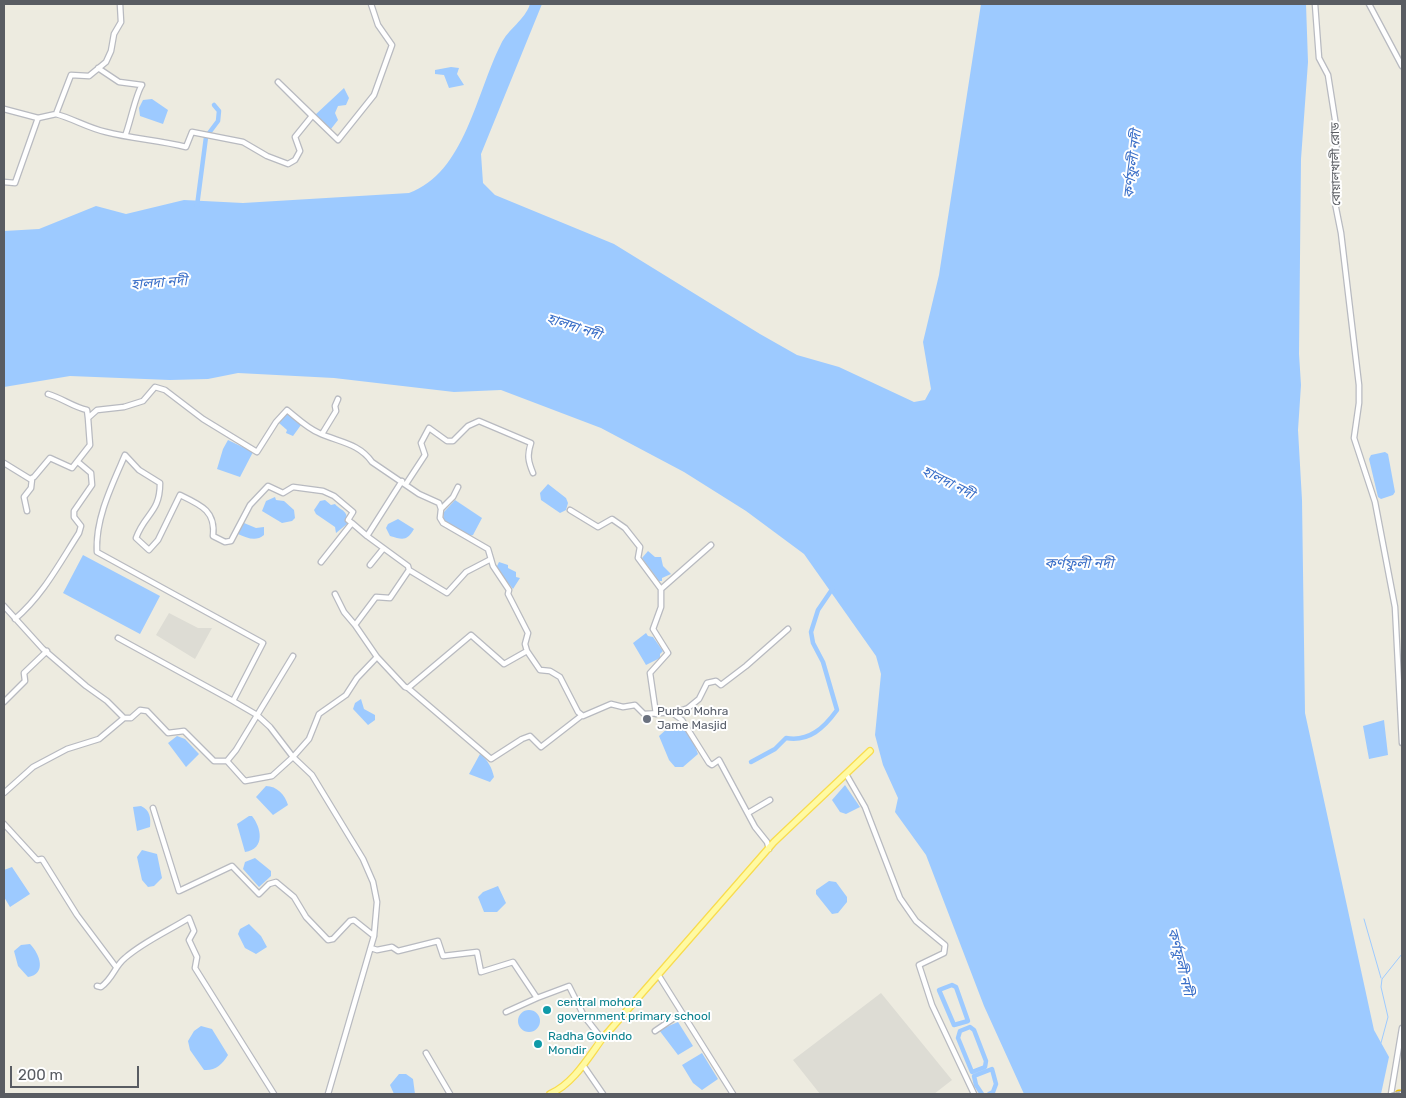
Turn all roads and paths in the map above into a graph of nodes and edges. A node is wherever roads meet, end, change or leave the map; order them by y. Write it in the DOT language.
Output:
graph roads {
  1 [pos="120,4"];
  2 [pos="371,4"];
  3 [pos="1314,4"];
  4 [pos="1369,4"];
  5 [pos="1402,66"];
  6 [pos="98,68"];
  7 [pos="4,109"];
  8 [pos="56,114"];
  9 [pos="312,116"];
  10 [pos="38,118"];
  11 [pos="125,136"];
  12 [pos="4,182"];
  13 [pos="48,394"];
  14 [pos="338,400"];
  15 [pos="88,418"];
  16 [pos="322,434"];
  17 [pos="78,462"];
  18 [pos="4,463"];
  19 [pos="533,473"];
  20 [pos="32,479"];
  21 [pos="404,483"];
  22 [pos="458,487"];
  23 [pos="441,509"];
  24 [pos="570,510"];
  25 [pos="27,511"];
  26 [pos="352,524"];
  27 [pos="367,536"];
  28 [pos="711,545"];
  29 [pos="383,549"];
  30 [pos="491,558"];
  31 [pos="322,562"];
  32 [pos="370,564"];
  33 [pos="409,570"];
  34 [pos="661,588"];
  35 [pos="335,594"];
  36 [pos="4,606"];
  37 [pos="15,619"];
  38 [pos="354,625"];
  39 [pos="788,629"];
  40 [pos="118,638"];
  41 [pos="47,651"];
  42 [pos="527,651"];
  43 [pos="293,656"];
  44 [pos="377,657"];
  45 [pos="408,688"];
  46 [pos="232,701"];
  47 [pos="4,702"];
  48 [pos="671,712"];
  49 [pos="656,714"];
  50 [pos="256,716"];
  51 [pos="581,716"];
  52 [pos="124,718"];
  53 [pos="1402,743"];
  54 [pos="870,751"];
  55 [pos="294,757"];
  56 [pos="227,761"];
  57 [pos="846,774"];
  58 [pos="4,793"];
  59 [pos="770,800"];
  60 [pos="153,808"];
  61 [pos="748,813"];
  62 [pos="4,824"];
  63 [pos="769,849"];
  64 [pos="374,936"];
  65 [pos="371,948"];
  66 [pos="116,967"];
  67 [pos="659,976"];
  68 [pos="97,986"];
  69 [pos="537,998"];
  70 [pos="506,1012"];
  71 [pos="680,1014"];
  72 [pos="1402,1028"];
  73 [pos="655,1031"];
  74 [pos="602,1039"];
  75 [pos="426,1054"];
  76 [pos="583,1065"];
  77 [pos="274,1094"];
  78 [pos="328,1094"];
  79 [pos="450,1094"];
  80 [pos="550,1094"];
  81 [pos="604,1094"];
  82 [pos="732,1094"];
  83 [pos="974,1094"];
  84 [pos="1391,1094"];
  1 -- 6 [label="street"];
  2 -- 9 [label="street"];
  3 -- 53 [label="street, বোয়ালখালী রোড"];
  4 -- 5 [label="street"];
  6 -- 8 [label="street"];
  6 -- 11 [label="street"];
  7 -- 10 [label="street"];
  8 -- 10 [label="street"];
  8 -- 11 [label="street"];
  9 -- 9 [label="street"];
  9 -- 11 [label="street"];
  10 -- 12 [label="street"];
  13 -- 15 [label="street"];
  14 -- 16 [label="street"];
  15 -- 16 [label="street"];
  15 -- 17 [label="street"];
  16 -- 21 [label="street"];
  17 -- 20 [label="street"];
  17 -- 37 [label="street"];
  18 -- 20 [label="street"];
  19 -- 21 [label="street"];
  20 -- 25 [label="street"];
  21 -- 23 [label="street"];
  21 -- 27 [label="street"];
  22 -- 23 [label="street"];
  23 -- 30 [label="street"];
  24 -- 34 [label="street"];
  26 -- 27 [label="street"];
  26 -- 31 [label="street"];
  26 -- 46 [label="street"];
  27 -- 29 [label="street"];
  28 -- 34 [label="street"];
  29 -- 32 [label="street"];
  29 -- 33 [label="street"];
  30 -- 33 [label="street"];
  30 -- 42 [label="street"];
  33 -- 38 [label="street"];
  34 -- 49 [label="street"];
  35 -- 38 [label="street"];
  36 -- 37 [label="street"];
  37 -- 41 [label="street"];
  38 -- 44 [label="street"];
  39 -- 48 [label="street"];
  40 -- 46 [label="street"];
  41 -- 47 [label="street"];
  41 -- 52 [label="street"];
  42 -- 45 [label="street"];
  42 -- 51 [label="street"];
  43 -- 50 [label="street"];
  44 -- 45 [label="street"];
  44 -- 55 [label="street"];
  45 -- 51 [label="street"];
  46 -- 50 [label="street"];
  48 -- 49 [label="street"];
  48 -- 61 [label="street"];
  49 -- 51 [label="street"];
  50 -- 55 [label="street"];
  50 -- 56 [label="street"];
  52 -- 56 [label="street"];
  52 -- 58 [label="street"];
  54 -- 57 [label="main road"];
  55 -- 56 [label="street"];
  55 -- 64 [label="street"];
  57 -- 63 [label="main road"];
  57 -- 83 [label="street"];
  59 -- 61 [label="street"];
  60 -- 64 [label="street"];
  61 -- 63 [label="street"];
  62 -- 66 [label="street"];
  63 -- 67 [label="main road"];
  64 -- 65 [label="street"];
  65 -- 69 [label="street"];
  65 -- 78 [label="street"];
  66 -- 68 [label="street"];
  66 -- 77 [label="street"];
  67 -- 71 [label="street"];
  67 -- 74 [label="main road"];
  69 -- 70 [label="street"];
  69 -- 74 [label="street"];
  71 -- 73 [label="street"];
  71 -- 82 [label="street"];
  72 -- 84 [label="street"];
  74 -- 76 [label="main road"];
  75 -- 79 [label="street"];
  76 -- 80 [label="main road"];
  76 -- 81 [label="street"];
}
